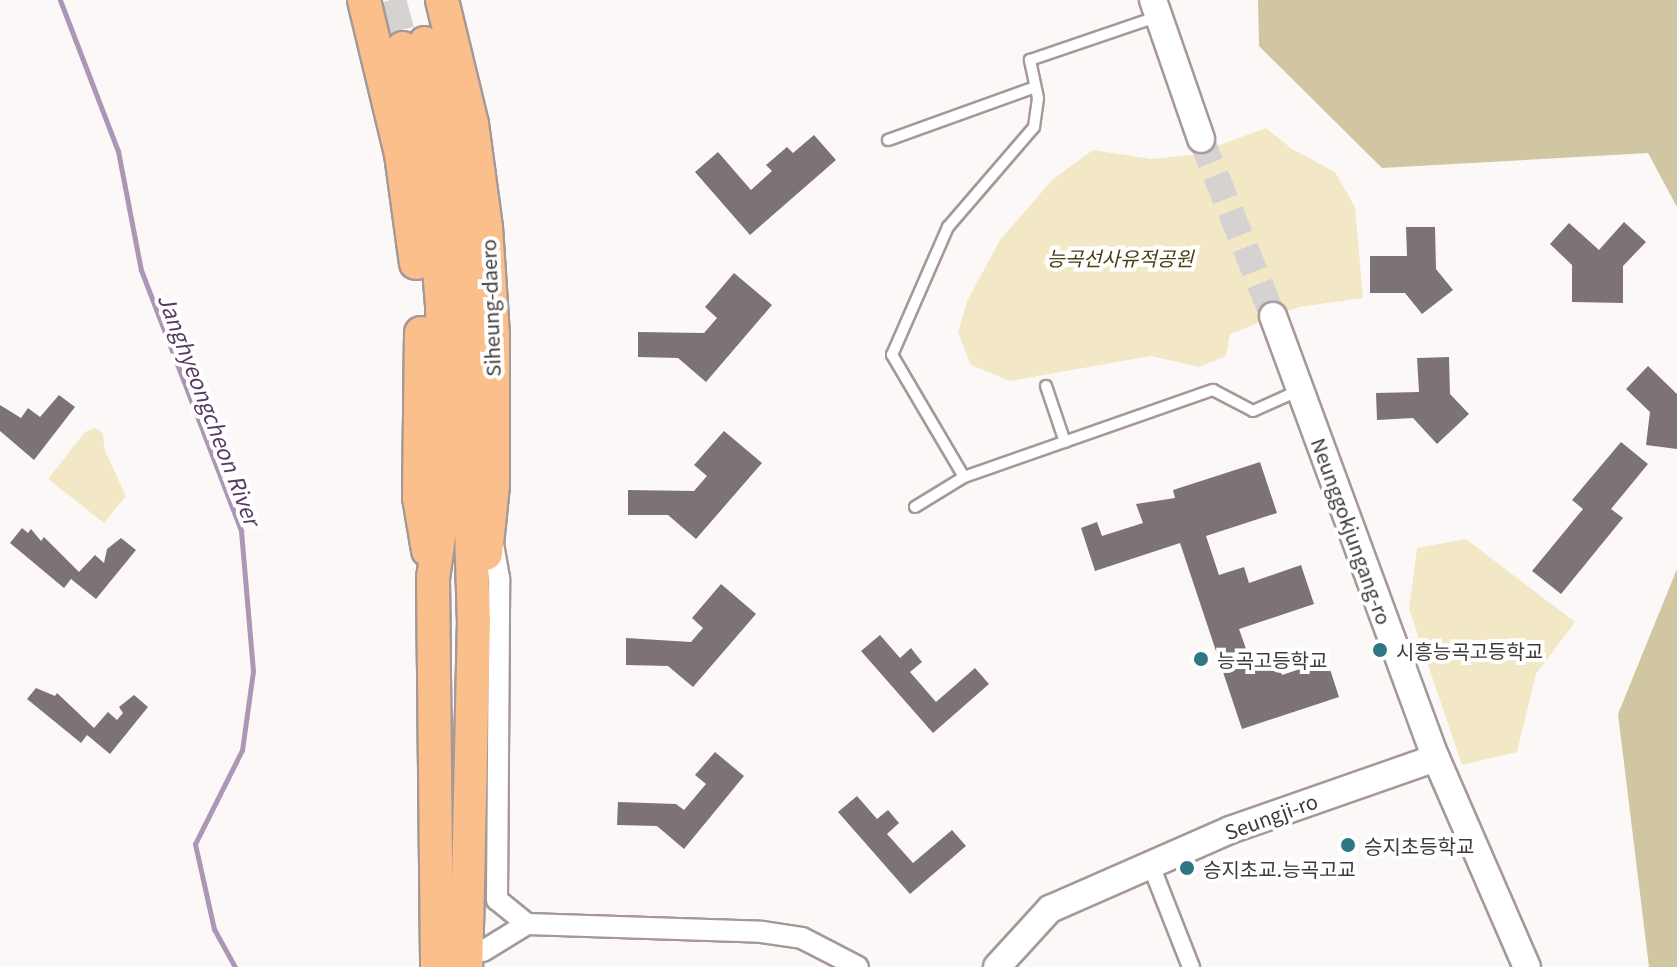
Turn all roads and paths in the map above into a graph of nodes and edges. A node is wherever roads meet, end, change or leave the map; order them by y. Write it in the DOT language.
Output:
graph roads {
  1 [pos="364,0"];
  2 [pos="442,0"];
  3 [pos="1155,8"];
  4 [pos="1035,87"];
  5 [pos="1201,139"];
  6 [pos="888,140"];
  7 [pos="1273,316"];
  8 [pos="1046,386"];
  9 [pos="1300,390"];
  10 [pos="1065,442"];
  11 [pos="964,477"];
  12 [pos="915,507"];
  13 [pos="490,530"];
  14 [pos="433,578"];
  15 [pos="474,620"];
  16 [pos="1436,758"];
  17 [pos="1150,863"];
  18 [pos="434,908"];
  19 [pos="527,924"];
  20 [pos="477,962"];
  21 [pos="427,967"];
  22 [pos="437,967"];
  23 [pos="858,967"];
  24 [pos="997,967"];
  25 [pos="1191,967"];
  26 [pos="1527,967"];
  1 -- 14 [label="main road, Siheung-daero"];
  2 -- 13 [label="main road, Siheung-daero"];
  3 -- 4 [label="lane"];
  3 -- 5 [label="street"];
  4 -- 6 [label="lane"];
  4 -- 11 [label="lane"];
  7 -- 9 [label="street, Neunggokjungang-ro"];
  8 -- 10 [label="lane"];
  9 -- 10 [label="lane"];
  9 -- 16 [label="street, Neunggokjungang-ro"];
  10 -- 11 [label="lane"];
  11 -- 12 [label="lane"];
  13 -- 15 [label="main road, Siheung-daero"];
  13 -- 19 [label="street"];
  14 -- 15 [label="main road, Siheung-daero"];
  14 -- 18 [label="main road, Siheung-daero"];
  15 -- 20 [label="main road, Siheung-daero"];
  16 -- 17 [label="street, Seungji-ro"];
  16 -- 26 [label="street, Neunggokjungang-ro"];
  17 -- 24 [label="street, Seungji-ro"];
  17 -- 25 [label="street"];
  18 -- 21 [label="main road, Siheung-daero"];
  18 -- 22 [label="main road, Siheung-daero"];
  19 -- 20 [label="street"];
  19 -- 23 [label="street"];
}
